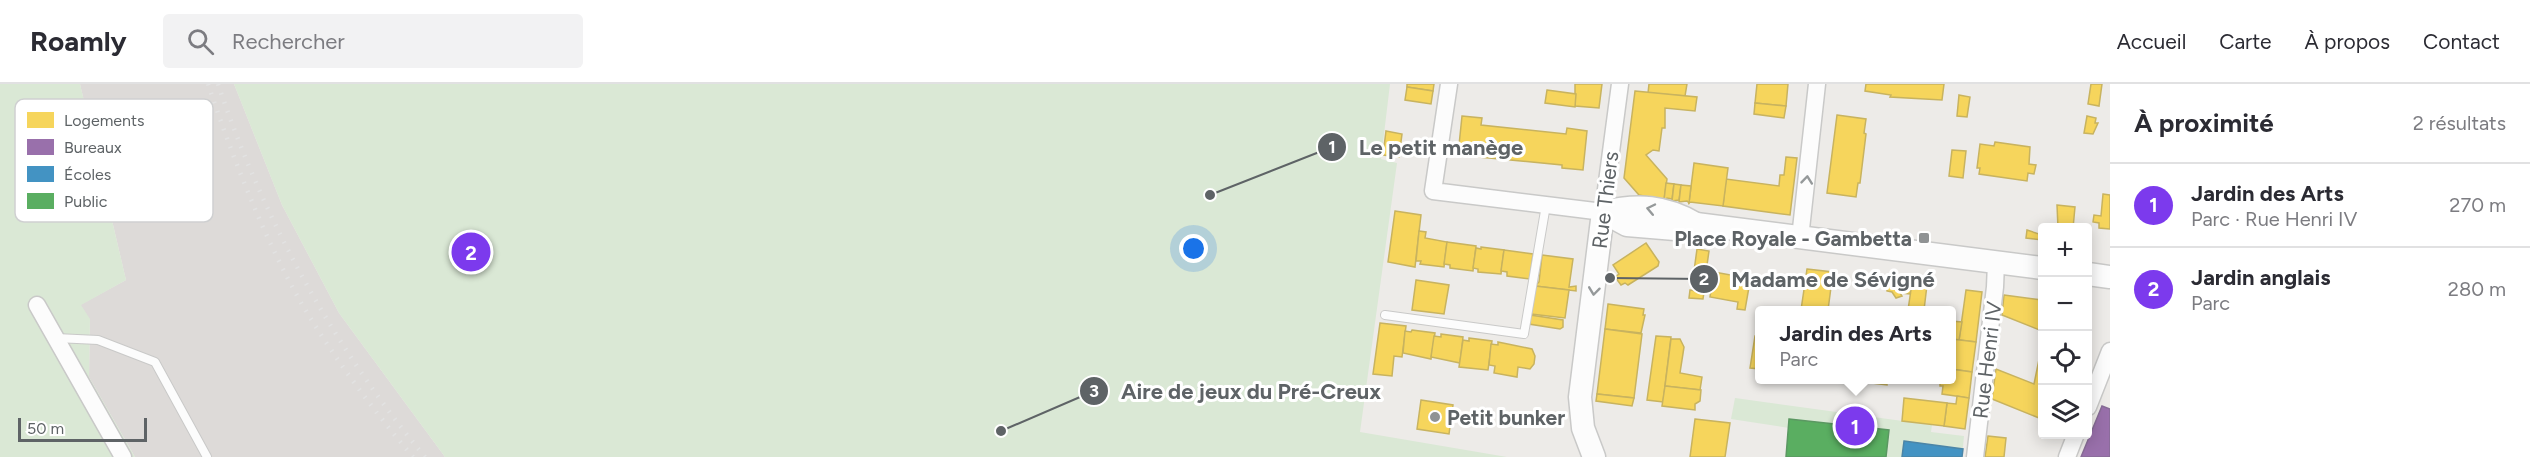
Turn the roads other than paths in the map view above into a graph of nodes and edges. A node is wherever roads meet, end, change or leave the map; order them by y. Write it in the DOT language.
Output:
graph roads {
  1 [pos="1449,84"];
  2 [pos="1620,84"];
  3 [pos="1817,84"];
  4 [pos="1546,205"];
  5 [pos="1604,212"];
  6 [pos="1800,238"];
  7 [pos="1996,262"];
  8 [pos="2038,267"];
  9 [pos="2092,275"];
  10 [pos="2110,277"];
  11 [pos="38,305"];
  12 [pos="1385,315"];
  13 [pos="55,338"];
  14 [pos="2110,351"];
  15 [pos="2092,397"];
  16 [pos="2074,439"];
  17 [pos="123,457"];
  18 [pos="207,457"];
  19 [pos="1594,457"];
  20 [pos="1975,457"];
  21 [pos="2067,457"];
  1 -- 4 [label="street"];
  2 -- 5 [label="street, Rue Thiers"];
  6 -- 3 [label="street, one-way"];
  4 -- 5 [label="street"];
  4 -- 12 [label="lane"];
  5 -- 6 [label="main road"];
  5 -- 19 [label="main road, Rue Thiers, one-way"];
  6 -- 7 [label="main road"];
  7 -- 8 [label="main road"];
  7 -- 20 [label="street, Rue Henri IV"];
  9 -- 10 [label="main road"];
  11 -- 13 [label="street"];
  13 -- 17 [label="street"];
  13 -- 18 [label="lane"];
  14 -- 15 [label="street"];
  16 -- 21 [label="street"];
}
